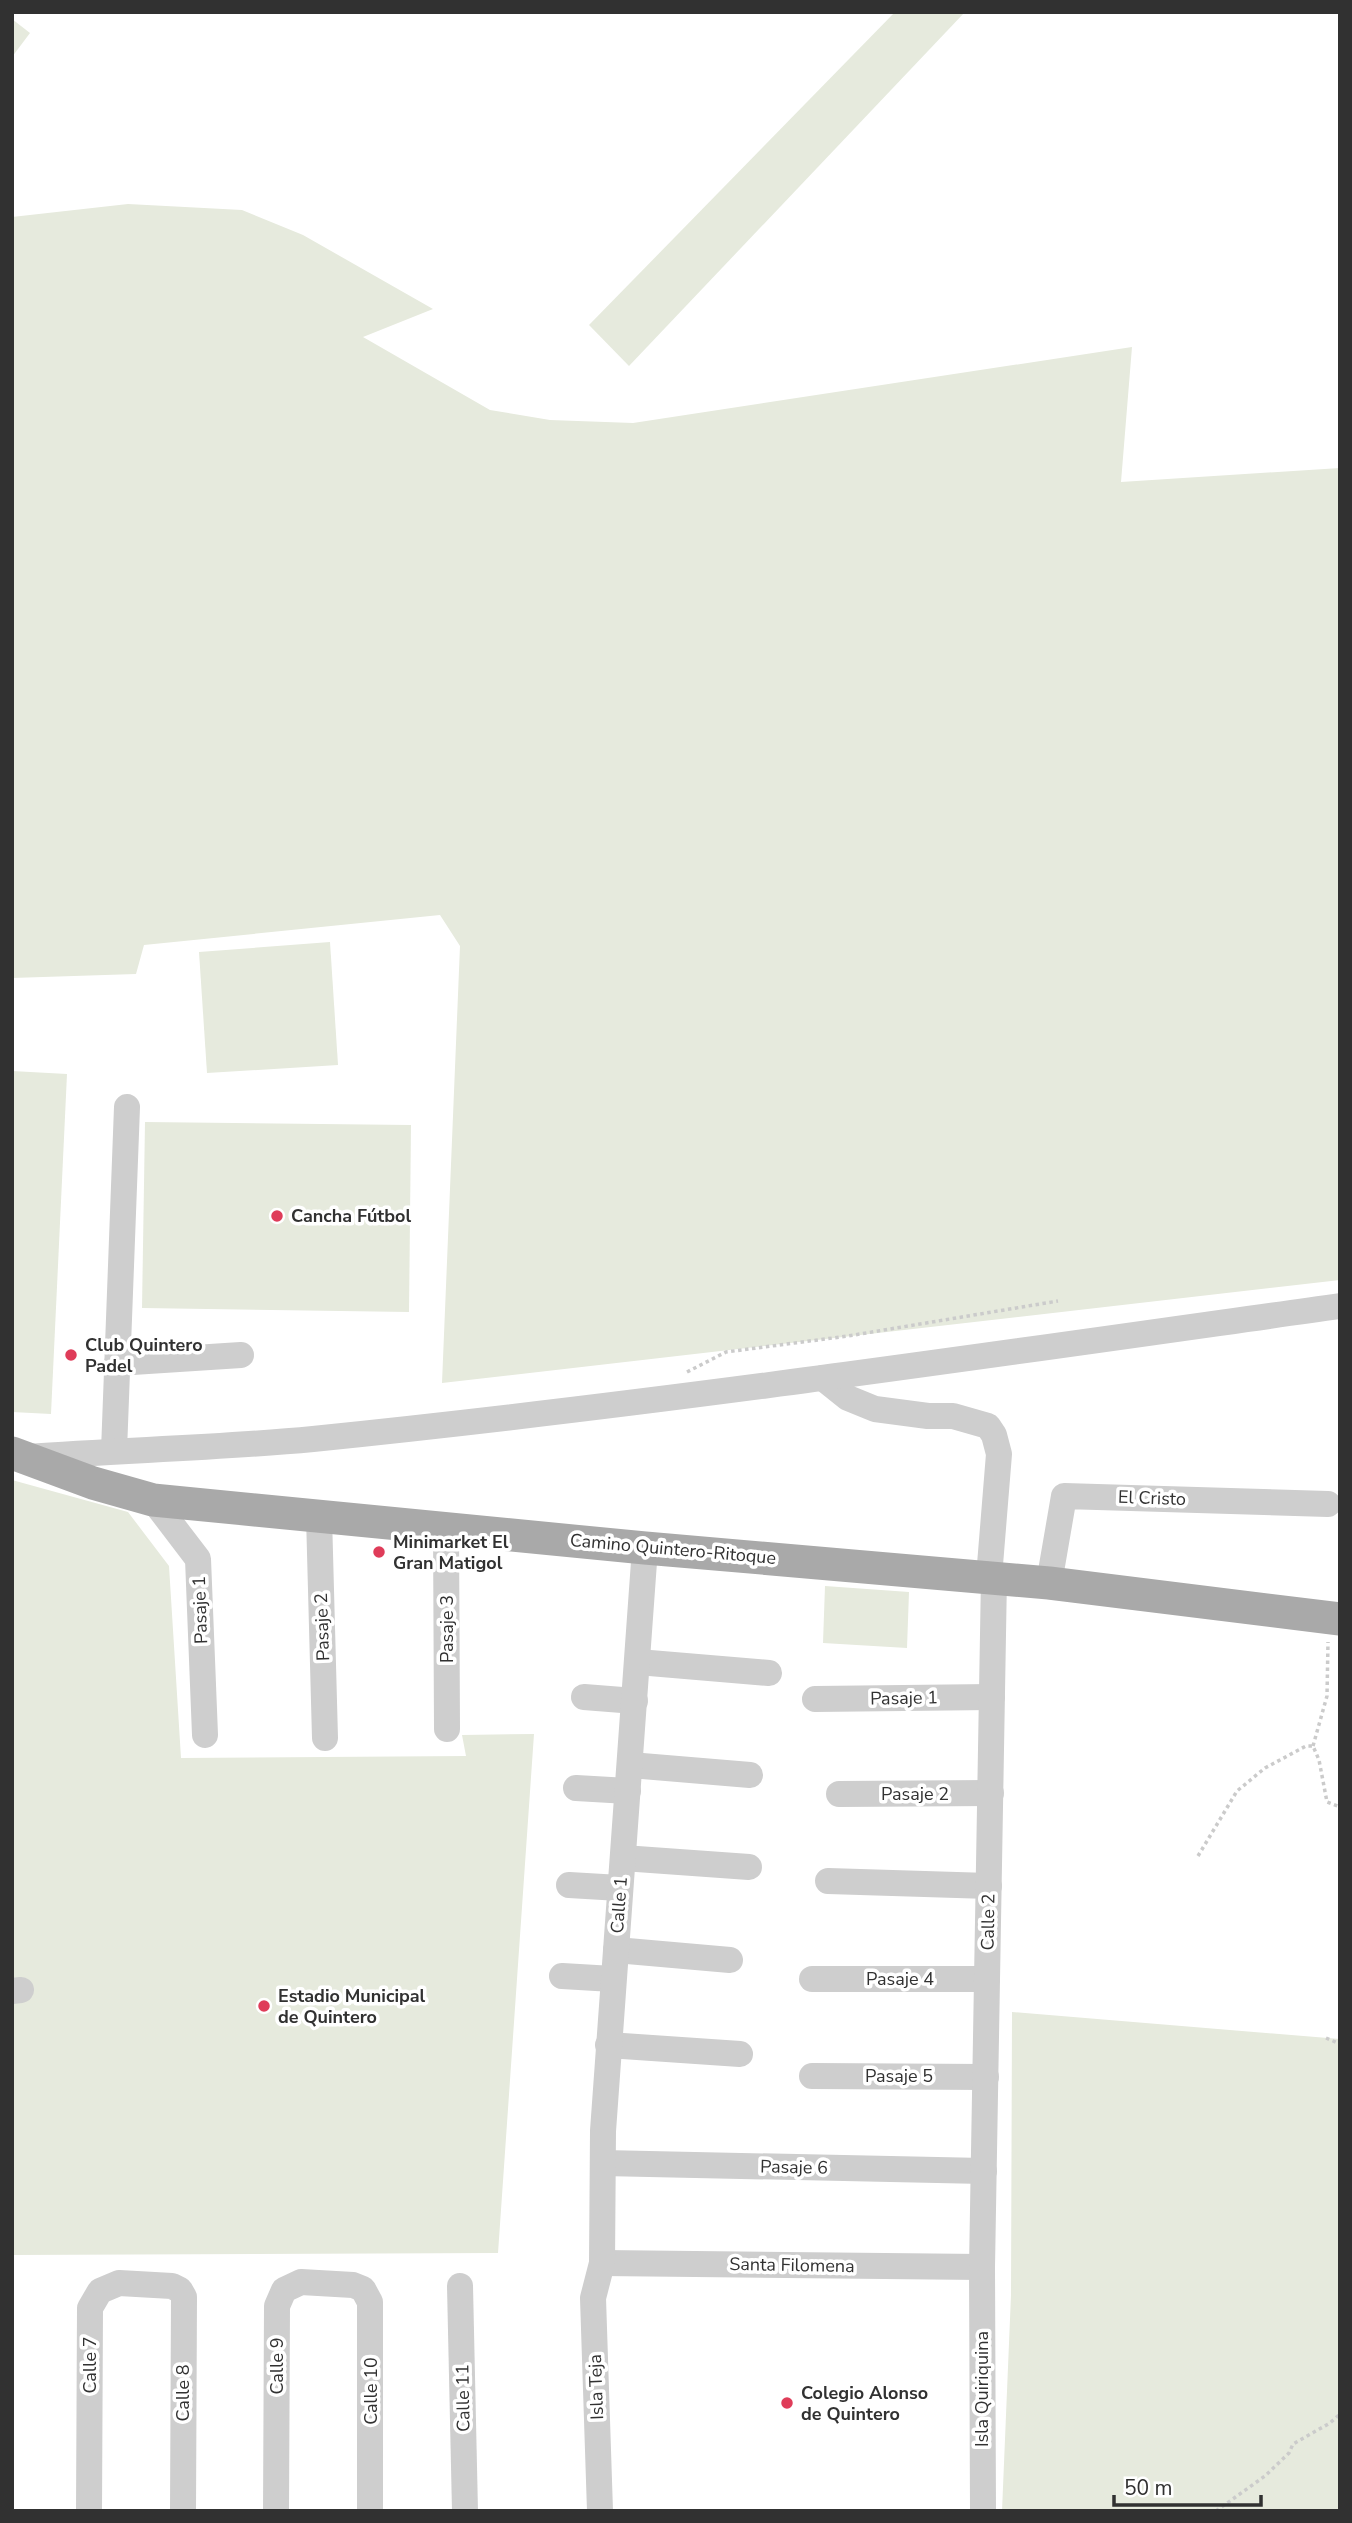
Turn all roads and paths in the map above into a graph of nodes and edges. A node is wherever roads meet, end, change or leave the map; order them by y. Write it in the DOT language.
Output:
graph roads {
  1 [pos="127,1107"];
  2 [pos="1058,1301"];
  3 [pos="1340,1306"];
  4 [pos="241,1355"];
  5 [pos="117,1363"];
  6 [pos="682,1375"];
  7 [pos="823,1378"];
  8 [pos="114,1451"];
  9 [pos="19,1455"];
  10 [pos="153,1500"];
  11 [pos="1328,1504"];
  12 [pos="319,1516"];
  13 [pos="446,1528"];
  14 [pos="646,1548"];
  15 [pos="992,1577"];
  16 [pos="1049,1583"];
  17 [pos="1334,1619"];
  18 [pos="638,1662"];
  19 [pos="769,1673"];
  20 [pos="584,1697"];
  21 [pos="992,1697"];
  22 [pos="815,1699"];
  23 [pos="635,1701"];
  24 [pos="447,1729"];
  25 [pos="205,1735"];
  26 [pos="325,1738"];
  27 [pos="1313,1746"];
  28 [pos="750,1775"];
  29 [pos="629,1778"];
  30 [pos="576,1788"];
  31 [pos="991,1793"];
  32 [pos="839,1794"];
  33 [pos="1340,1807"];
  34 [pos="1198,1856"];
  35 [pos="623,1858"];
  36 [pos="749,1867"];
  37 [pos="828,1881"];
  38 [pos="569,1885"];
  39 [pos="989,1885"];
  40 [pos="621,1888"];
  41 [pos="615,1950"];
  42 [pos="730,1960"];
  43 [pos="562,1976"];
  44 [pos="613,1979"];
  45 [pos="812,1979"];
  46 [pos="987,1979"];
  47 [pos="1326,2038"];
  48 [pos="1340,2044"];
  49 [pos="608,2045"];
  50 [pos="740,2054"];
  51 [pos="812,2076"];
  52 [pos="986,2077"];
  53 [pos="603,2163"];
  54 [pos="984,2171"];
  55 [pos="601,2263"];
  56 [pos="982,2267"];
  57 [pos="348,2284"];
  58 [pos="167,2286"];
  59 [pos="460,2286"];
  60 [pos="1340,2414"];
  61 [pos="89,2511"];
  62 [pos="183,2511"];
  63 [pos="276,2511"];
  64 [pos="370,2511"];
  65 [pos="465,2511"];
  66 [pos="600,2511"];
  67 [pos="983,2511"];
  68 [pos="1216,2511"];
  1 -- 5 [label="street"];
  2 -- 6 [label="path"];
  3 -- 7 [label="street"];
  4 -- 5 [label="street"];
  5 -- 8 [label="street"];
  7 -- 8 [label="street"];
  7 -- 15 [label="street, Calle 2"];
  8 -- 9 [label="street"];
  9 -- 10 [label="main road, Camino Quintero-Ritoque"];
  10 -- 12 [label="main road, Camino Quintero-Ritoque"];
  10 -- 25 [label="street, Pasaje 1"];
  11 -- 16 [label="street, El Cristo"];
  12 -- 13 [label="main road, Camino Quintero-Ritoque"];
  12 -- 26 [label="street, Pasaje 2"];
  13 -- 14 [label="main road, Camino Quintero-Ritoque"];
  13 -- 24 [label="street, Pasaje 3"];
  14 -- 15 [label="main road, Camino Quintero-Ritoque"];
  14 -- 18 [label="street, Calle 1"];
  15 -- 16 [label="main road, Camino Quintero-Ritoque"];
  15 -- 21 [label="street, Calle 2"];
  16 -- 17 [label="main road, Camino Quintero-Ritoque"];
  17 -- 27 [label="path"];
  18 -- 19 [label="street"];
  18 -- 23 [label="street, Calle 1"];
  20 -- 23 [label="street"];
  21 -- 22 [label="street, Pasaje 1"];
  21 -- 31 [label="street, Calle 2"];
  23 -- 29 [label="street, Calle 1"];
  27 -- 33 [label="path"];
  27 -- 34 [label="path"];
  28 -- 29 [label="street"];
  29 -- 30 [label="street"];
  29 -- 35 [label="street, Calle 1"];
  31 -- 32 [label="street, Pasaje 2"];
  31 -- 39 [label="street, Calle 2"];
  35 -- 36 [label="street"];
  35 -- 40 [label="street, Calle 1"];
  37 -- 39 [label="street"];
  38 -- 40 [label="street"];
  39 -- 46 [label="street, Calle 2"];
  40 -- 41 [label="street, Calle 1"];
  41 -- 42 [label="street"];
  41 -- 44 [label="street, Calle 1"];
  43 -- 44 [label="street"];
  44 -- 49 [label="street, Calle 1"];
  45 -- 46 [label="street, Pasaje 4"];
  46 -- 52 [label="street, Calle 2"];
  47 -- 48 [label="path"];
  49 -- 50 [label="street"];
  49 -- 53 [label="street, Calle 1"];
  51 -- 52 [label="street, Pasaje 5"];
  52 -- 54 [label="street, Calle 2"];
  53 -- 54 [label="street, Pasaje 6"];
  53 -- 55 [label="street, Calle 1"];
  54 -- 56 [label="street, Calle 2"];
  55 -- 56 [label="street, Santa Filomena"];
  55 -- 66 [label="street, Isla Teja"];
  56 -- 67 [label="street, Isla Quiriquina"];
  57 -- 63 [label="street, Calle 9"];
  57 -- 64 [label="street, Calle 10"];
  58 -- 61 [label="street, Calle 7"];
  58 -- 62 [label="street, Calle 8"];
  59 -- 65 [label="street, Calle 11"];
  60 -- 68 [label="path"];
}
